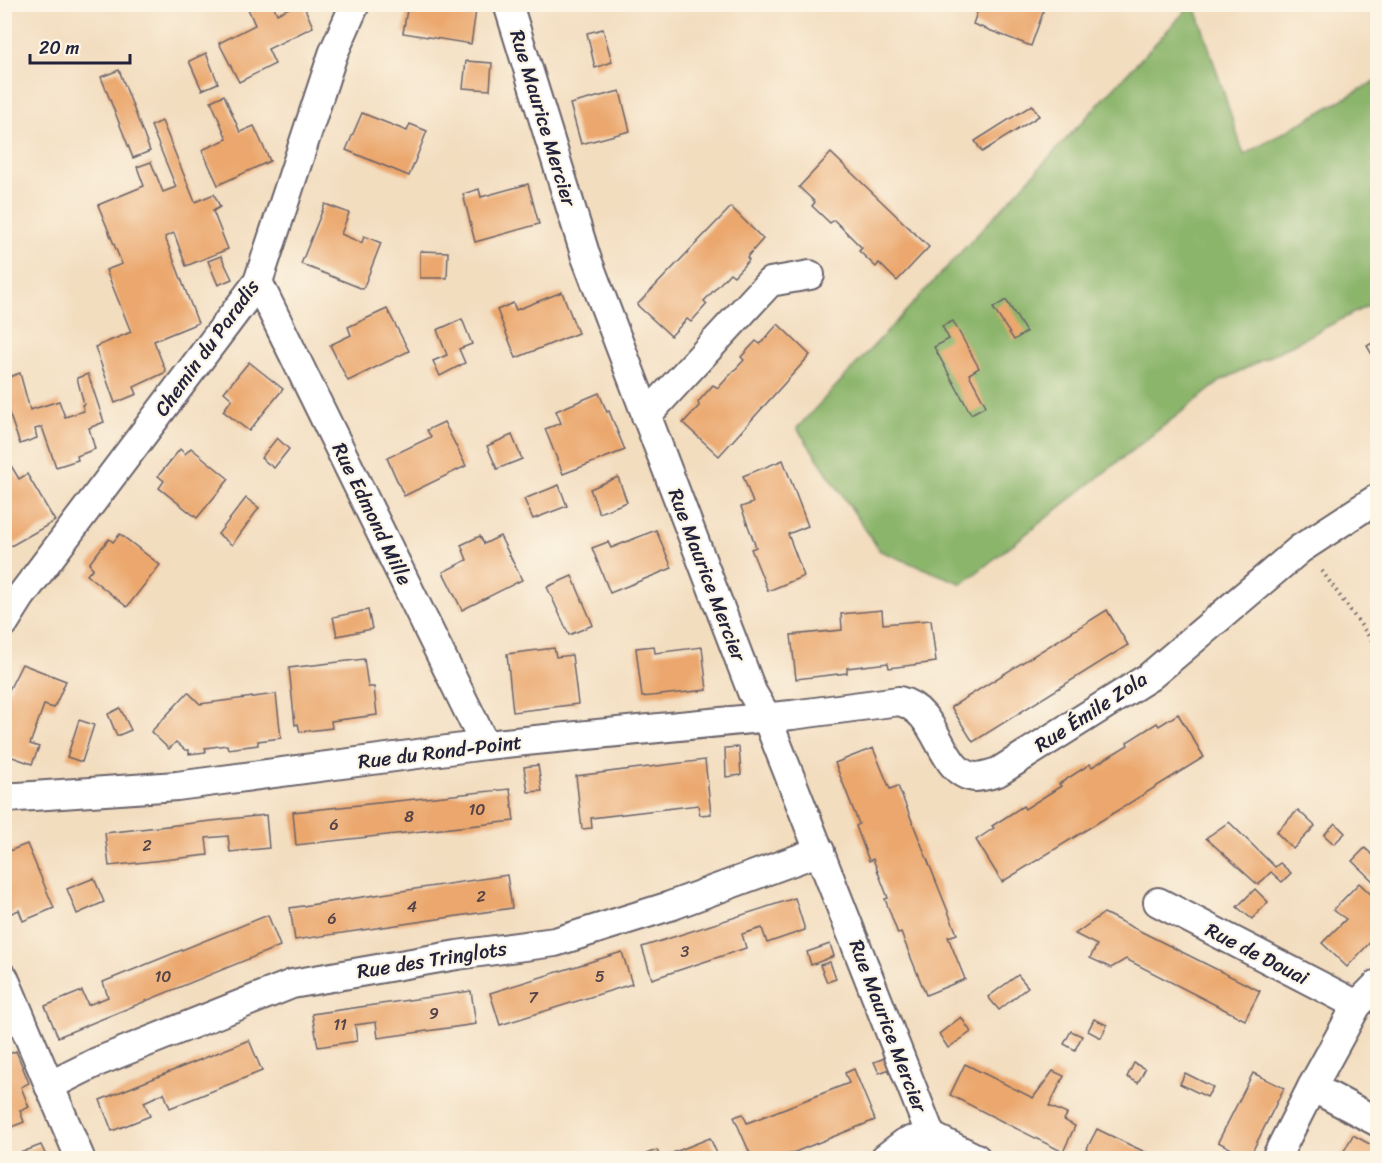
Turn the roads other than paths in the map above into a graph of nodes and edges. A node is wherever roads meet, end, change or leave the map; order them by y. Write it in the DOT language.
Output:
graph roads {
  1 [pos="355,4"];
  2 [pos="508,4"];
  3 [pos="810,275"];
  4 [pos="258,282"];
  5 [pos="646,416"];
  6 [pos="1377,498"];
  7 [pos="4,623"];
  8 [pos="876,703"];
  9 [pos="766,716"];
  10 [pos="485,745"];
  11 [pos="4,798"];
  12 [pos="820,851"];
  13 [pos="1158,902"];
  14 [pos="4,978"];
  15 [pos="1377,984"];
  16 [pos="1358,1005"];
  17 [pos="49,1086"];
  18 [pos="1312,1087"];
  19 [pos="1377,1122"];
  20 [pos="932,1147"];
  21 [pos="80,1158"];
  22 [pos="885,1158"];
  23 [pos="976,1158"];
  24 [pos="1276,1158"];
  1 -- 4 [label="street, Chemin du Paradis"];
  2 -- 5 [label="street, Rue Maurice Mercier"];
  3 -- 5 [label="street"];
  4 -- 7 [label="street, Chemin du Paradis"];
  4 -- 10 [label="street, Rue Edmond Mille"];
  5 -- 9 [label="street, Rue Maurice Mercier"];
  6 -- 8 [label="street, Rue Émile Zola"];
  8 -- 9 [label="street, Rue du Rond-Point"];
  9 -- 10 [label="street, Rue du Rond-Point"];
  9 -- 12 [label="street, Rue Maurice Mercier"];
  10 -- 11 [label="street, Rue du Rond-Point"];
  12 -- 17 [label="street, Rue des Tringlots"];
  12 -- 20 [label="street, Rue Maurice Mercier"];
  13 -- 16 [label="street, Rue de Douai"];
  14 -- 17 [label="street"];
  15 -- 16 [label="street"];
  16 -- 18 [label="street"];
  17 -- 21 [label="street"];
  18 -- 19 [label="street"];
  18 -- 24 [label="street"];
  20 -- 22 [label="street"];
  20 -- 23 [label="street"];
}
